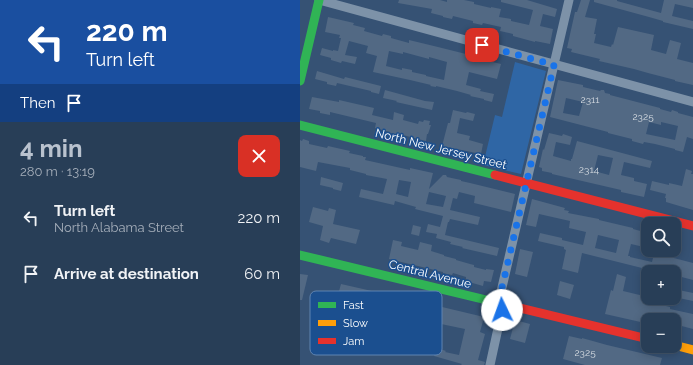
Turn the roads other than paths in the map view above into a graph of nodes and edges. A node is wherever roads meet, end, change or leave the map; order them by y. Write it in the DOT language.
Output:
graph roads {
  1 [pos="319,0"];
  2 [pos="569,0"];
  3 [pos="554,65"];
  4 [pos="300,81"];
  5 [pos="693,102"];
  6 [pos="300,125"];
  7 [pos="527,183"];
  8 [pos="693,226"];
  9 [pos="300,255"];
  10 [pos="501,304"];
  11 [pos="641,337"];
  12 [pos="681,347"];
  13 [pos="693,350"];
  14 [pos="490,365"];
  1 -- 3 [label="street"];
  1 -- 4 [label="main road"];
  2 -- 3 [label="street"];
  3 -- 5 [label="street"];
  3 -- 7 [label="street"];
  6 -- 7 [label="main road, North New Jersey Street"];
  7 -- 8 [label="main road, North New Jersey Street"];
  7 -- 10 [label="street"];
  9 -- 10 [label="main road, Central Avenue"];
  10 -- 11 [label="main road, Central Avenue"];
  10 -- 14 [label="street"];
  12 -- 13 [label="main road"];
}
